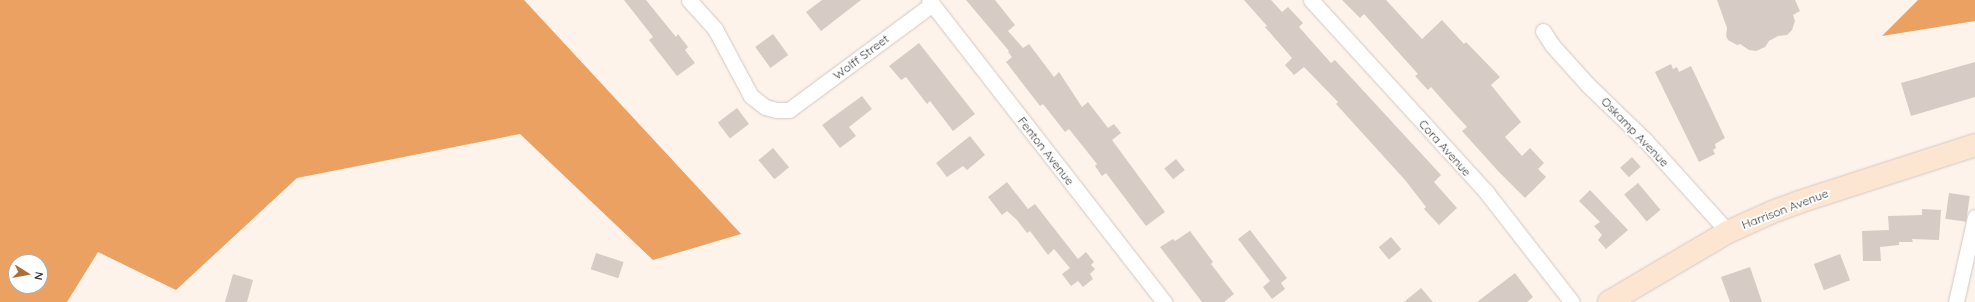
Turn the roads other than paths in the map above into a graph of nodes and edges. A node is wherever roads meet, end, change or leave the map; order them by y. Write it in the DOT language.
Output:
graph roads {
  1 [pos="689,0"];
  2 [pos="1311,0"];
  3 [pos="930,2"];
  4 [pos="1544,31"];
  5 [pos="1975,144"];
  6 [pos="1975,217"];
  7 [pos="1728,232"];
  8 [pos="1164,302"];
  9 [pos="1572,302"];
  10 [pos="1609,302"];
  11 [pos="1956,302"];
  1 -- 3 [label="street, Wolff Street"];
  2 -- 9 [label="street, Cora Avenue"];
  3 -- 8 [label="street, Fenton Avenue"];
  4 -- 7 [label="street, Oskamp Avenue"];
  5 -- 7 [label="main road, Harrison Avenue"];
  6 -- 11 [label="street"];
  7 -- 10 [label="main road, Harrison Avenue"];
}
